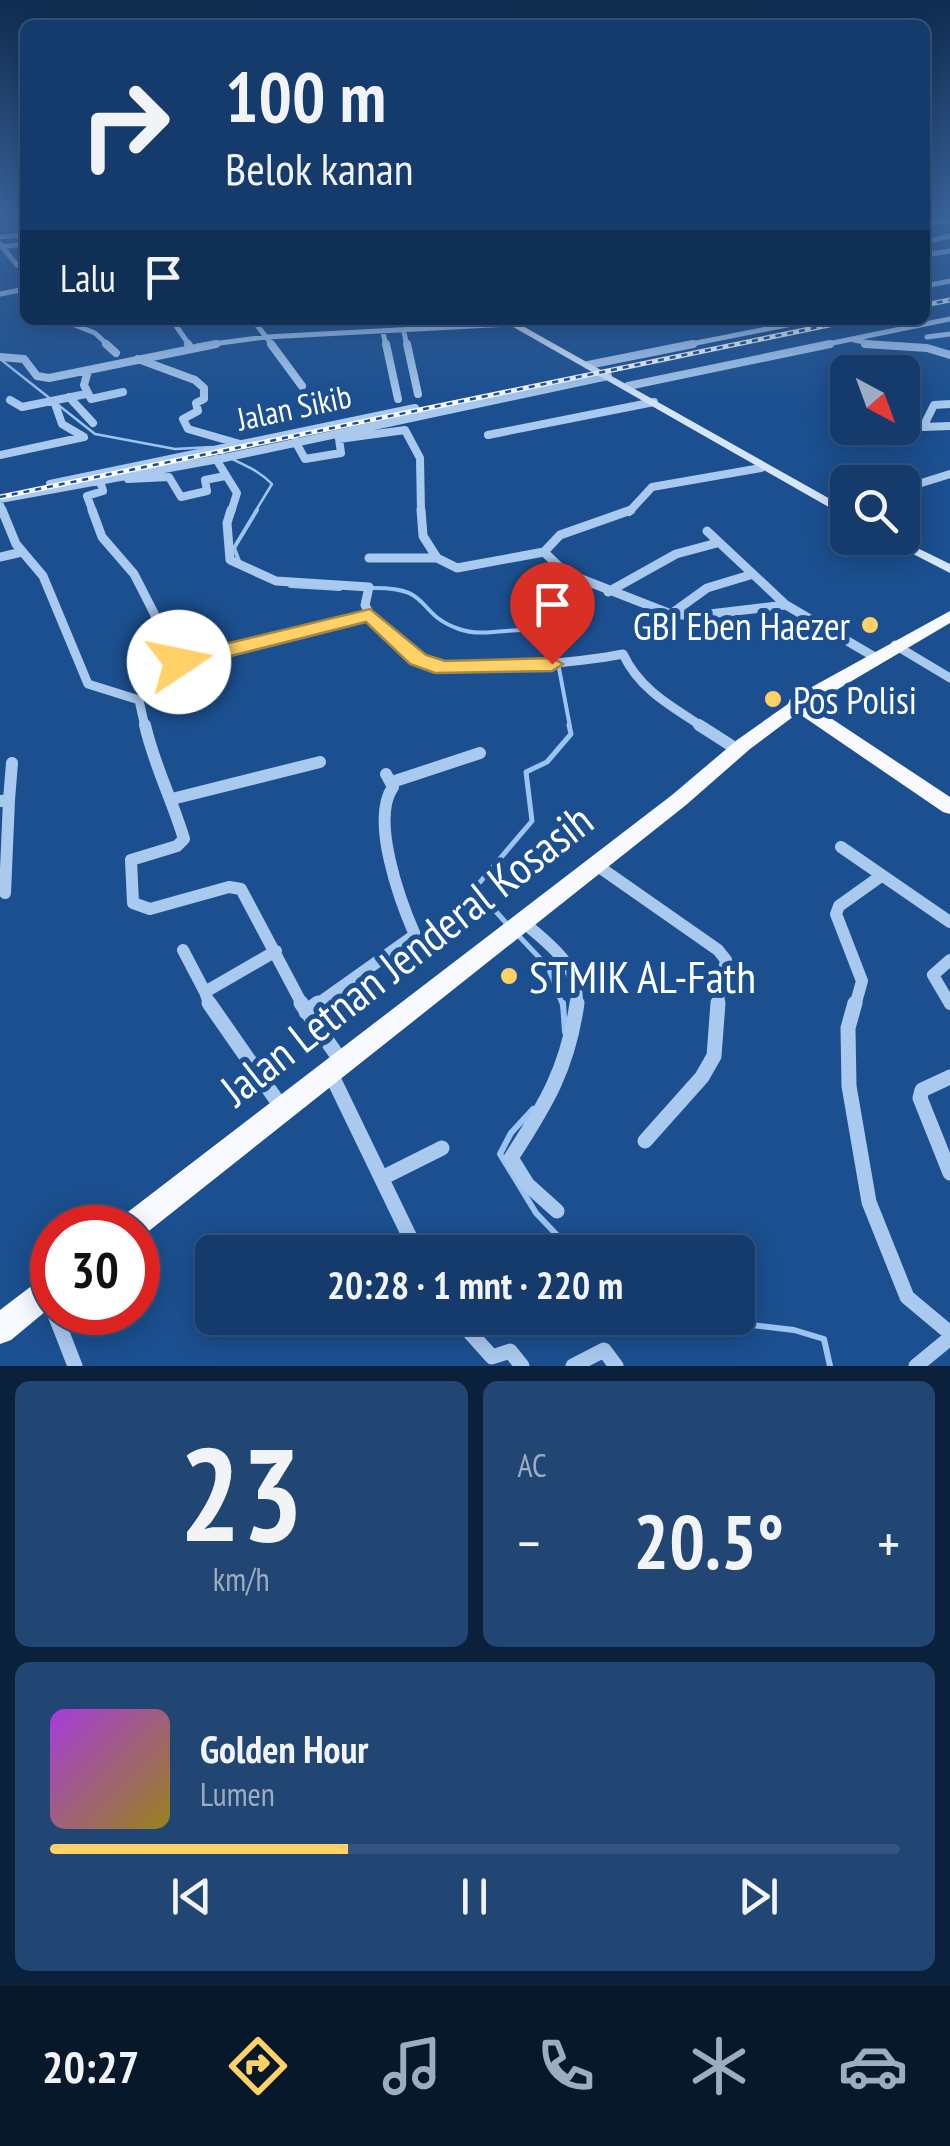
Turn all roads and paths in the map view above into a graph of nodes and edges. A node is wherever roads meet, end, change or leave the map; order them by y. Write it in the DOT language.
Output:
graph roads {
  1 [pos="74,325"];
  2 [pos="175,325"];
  3 [pos="257,325"];
  4 [pos="477,325"];
  5 [pos="514,325"];
  6 [pos="788,325"];
  7 [pos="924,325"];
  8 [pos="383,332"];
  9 [pos="404,332"];
  10 [pos="950,334"];
  11 [pos="266,337"];
  12 [pos="927,337"];
  13 [pos="852,339"];
  14 [pos="190,348"];
  15 [pos="116,353"];
  16 [pos="950,355"];
  17 [pos="0,357"];
  18 [pos="137,358"];
  19 [pos="614,361"];
  20 [pos="598,370"];
  21 [pos="88,371"];
  22 [pos="302,386"];
  23 [pos="628,386"];
  24 [pos="123,392"];
  25 [pos="86,394"];
  26 [pos="418,394"];
  27 [pos="67,398"];
  28 [pos="10,400"];
  29 [pos="398,400"];
  30 [pos="54,401"];
  31 [pos="654,402"];
  32 [pos="950,404"];
  33 [pos="93,423"];
  34 [pos="950,426"];
  35 [pos="360,431"];
  36 [pos="488,435"];
  37 [pos="295,441"];
  38 [pos="240,444"];
  39 [pos="0,455"];
  40 [pos="220,458"];
  41 [pos="761,468"];
  42 [pos="950,474"];
  43 [pos="225,476"];
  44 [pos="100,481"];
  45 [pos="116,481"];
  46 [pos="920,483"];
  47 [pos="0,496"];
  48 [pos="830,499"];
  49 [pos="707,532"];
  50 [pos="718,543"];
  51 [pos="22,552"];
  52 [pos="544,552"];
  53 [pos="920,554"];
  54 [pos="0,557"];
  55 [pos="369,558"];
  56 [pos="437,558"];
  57 [pos="950,569"];
  58 [pos="750,574"];
  59 [pos="608,592"];
  60 [pos="786,604"];
  61 [pos="671,614"];
  62 [pos="370,615"];
  63 [pos="950,616"];
  64 [pos="895,645"];
  65 [pos="873,656"];
  66 [pos="950,678"];
  67 [pos="796,703"];
  68 [pos="734,748"];
  69 [pos="480,754"];
  70 [pos="320,762"];
  71 [pos="12,763"];
  72 [pos="172,798"];
  73 [pos="4,800"];
  74 [pos="950,807"];
  75 [pos="841,848"];
  76 [pos="594,864"];
  77 [pos="881,876"];
  78 [pos="5,893"];
  79 [pos="522,920"];
  80 [pos="950,922"];
  81 [pos="182,950"];
  82 [pos="276,950"];
  83 [pos="950,960"];
  84 [pos="205,992"];
  85 [pos="950,1004"];
  86 [pos="306,1012"];
  87 [pos="336,1066"];
  88 [pos="950,1078"];
  89 [pos="282,1108"];
  90 [pos="645,1141"];
  91 [pos="442,1148"];
  92 [pos="950,1173"];
  93 [pos="382,1178"];
  94 [pos="159,1205"];
  95 [pos="556,1211"];
  96 [pos="407,1235"];
  97 [pos="30,1313"];
  98 [pos="0,1329"];
  99 [pos="64,1335"];
  100 [pos="472,1335"];
  101 [pos="950,1336"];
  102 [pos="75,1366"];
  103 [pos="522,1366"];
  104 [pos="574,1366"];
  105 [pos="616,1366"];
  106 [pos="916,1366"];
  1 -- 15 [label="street"];
  2 -- 14 [label="street"];
  3 -- 11 [label="street"];
  4 -- 9 [label="street"];
  5 -- 20 [label="main road"];
  6 -- 19 [label="street"];
  7 -- 13 [label="street"];
  8 -- 9 [label="street"];
  8 -- 11 [label="street"];
  8 -- 29 [label="street"];
  9 -- 26 [label="street"];
  10 -- 12 [label="street"];
  11 -- 14 [label="street"];
  11 -- 22 [label="street"];
  13 -- 16 [label="street"];
  13 -- 23 [label="street"];
  14 -- 18 [label="street"];
  17 -- 21 [label="street"];
  18 -- 21 [label="street"];
  18 -- 38 [label="street"];
  19 -- 20 [label="main road"];
  19 -- 20 [label="street"];
  20 -- 23 [label="main road"];
  20 -- 35 [label="street"];
  20 -- 38 [label="street, Jalan Sikib"];
  21 -- 25 [label="street"];
  23 -- 31 [label="main road"];
  24 -- 25 [label="street"];
  25 -- 27 [label="street"];
  27 -- 30 [label="street"];
  27 -- 33 [label="street"];
  28 -- 30 [label="street"];
  30 -- 39 [label="street"];
  31 -- 36 [label="street"];
  31 -- 41 [label="main road"];
  32 -- 34 [label="street"];
  35 -- 37 [label="street"];
  35 -- 37 [label="street"];
  35 -- 56 [label="street"];
  37 -- 40 [label="street"];
  38 -- 47 [label="street, Jalan Sikib"];
  40 -- 43 [label="street"];
  40 -- 44 [label="street"];
  41 -- 48 [label="main road"];
  41 -- 52 [label="street"];
  42 -- 46 [label="street"];
  43 -- 45 [label="street"];
  43 -- 62 [label="street"];
  44 -- 47 [label="street"];
  44 -- 62 [label="street"];
  47 -- 51 [label="street"];
  49 -- 50 [label="street"];
  50 -- 58 [label="street"];
  50 -- 59 [label="street"];
  51 -- 54 [label="street"];
  51 -- 72 [label="street"];
  52 -- 56 [label="street"];
  52 -- 59 [label="street"];
  53 -- 57 [label="main road"];
  55 -- 56 [label="street"];
  58 -- 60 [label="street"];
  58 -- 61 [label="street"];
  59 -- 61 [label="street"];
  60 -- 61 [label="street"];
  60 -- 65 [label="street"];
  62 -- 68 [label="street"];
  63 -- 64 [label="highway, Jalan Letnan Jenderal Kosasih"];
  64 -- 65 [label="highway, Jalan Letnan Jenderal Kosasih"];
  64 -- 66 [label="street"];
  65 -- 67 [label="highway, Jalan Letnan Jenderal Kosasih"];
  67 -- 68 [label="highway, Jalan Letnan Jenderal Kosasih"];
  67 -- 74 [label="highway"];
  68 -- 76 [label="highway, Jalan Letnan Jenderal Kosasih"];
  69 -- 86 [label="street"];
  70 -- 72 [label="street"];
  71 -- 73 [label="street"];
  72 -- 82 [label="street"];
  73 -- 78 [label="street"];
  75 -- 77 [label="street"];
  76 -- 79 [label="highway, Jalan Letnan Jenderal Kosasih"];
  76 -- 90 [label="street"];
  77 -- 80 [label="street"];
  77 -- 101 [label="street"];
  79 -- 87 [label="highway, Jalan Letnan Jenderal Kosasih"];
  79 -- 95 [label="street"];
  81 -- 84 [label="street"];
  82 -- 84 [label="street"];
  82 -- 86 [label="street"];
  83 -- 85 [label="street"];
  84 -- 89 [label="street"];
  86 -- 87 [label="street"];
  87 -- 89 [label="highway, Jalan Letnan Jenderal Kosasih"];
  87 -- 93 [label="street"];
  88 -- 92 [label="street"];
  89 -- 94 [label="highway, Jalan Letnan Jenderal Kosasih"];
  91 -- 93 [label="street"];
  93 -- 96 [label="street"];
  97 -- 98 [label="highway"];
  99 -- 102 [label="street"];
  100 -- 103 [label="street"];
  101 -- 106 [label="street"];
  104 -- 105 [label="street"];
}
